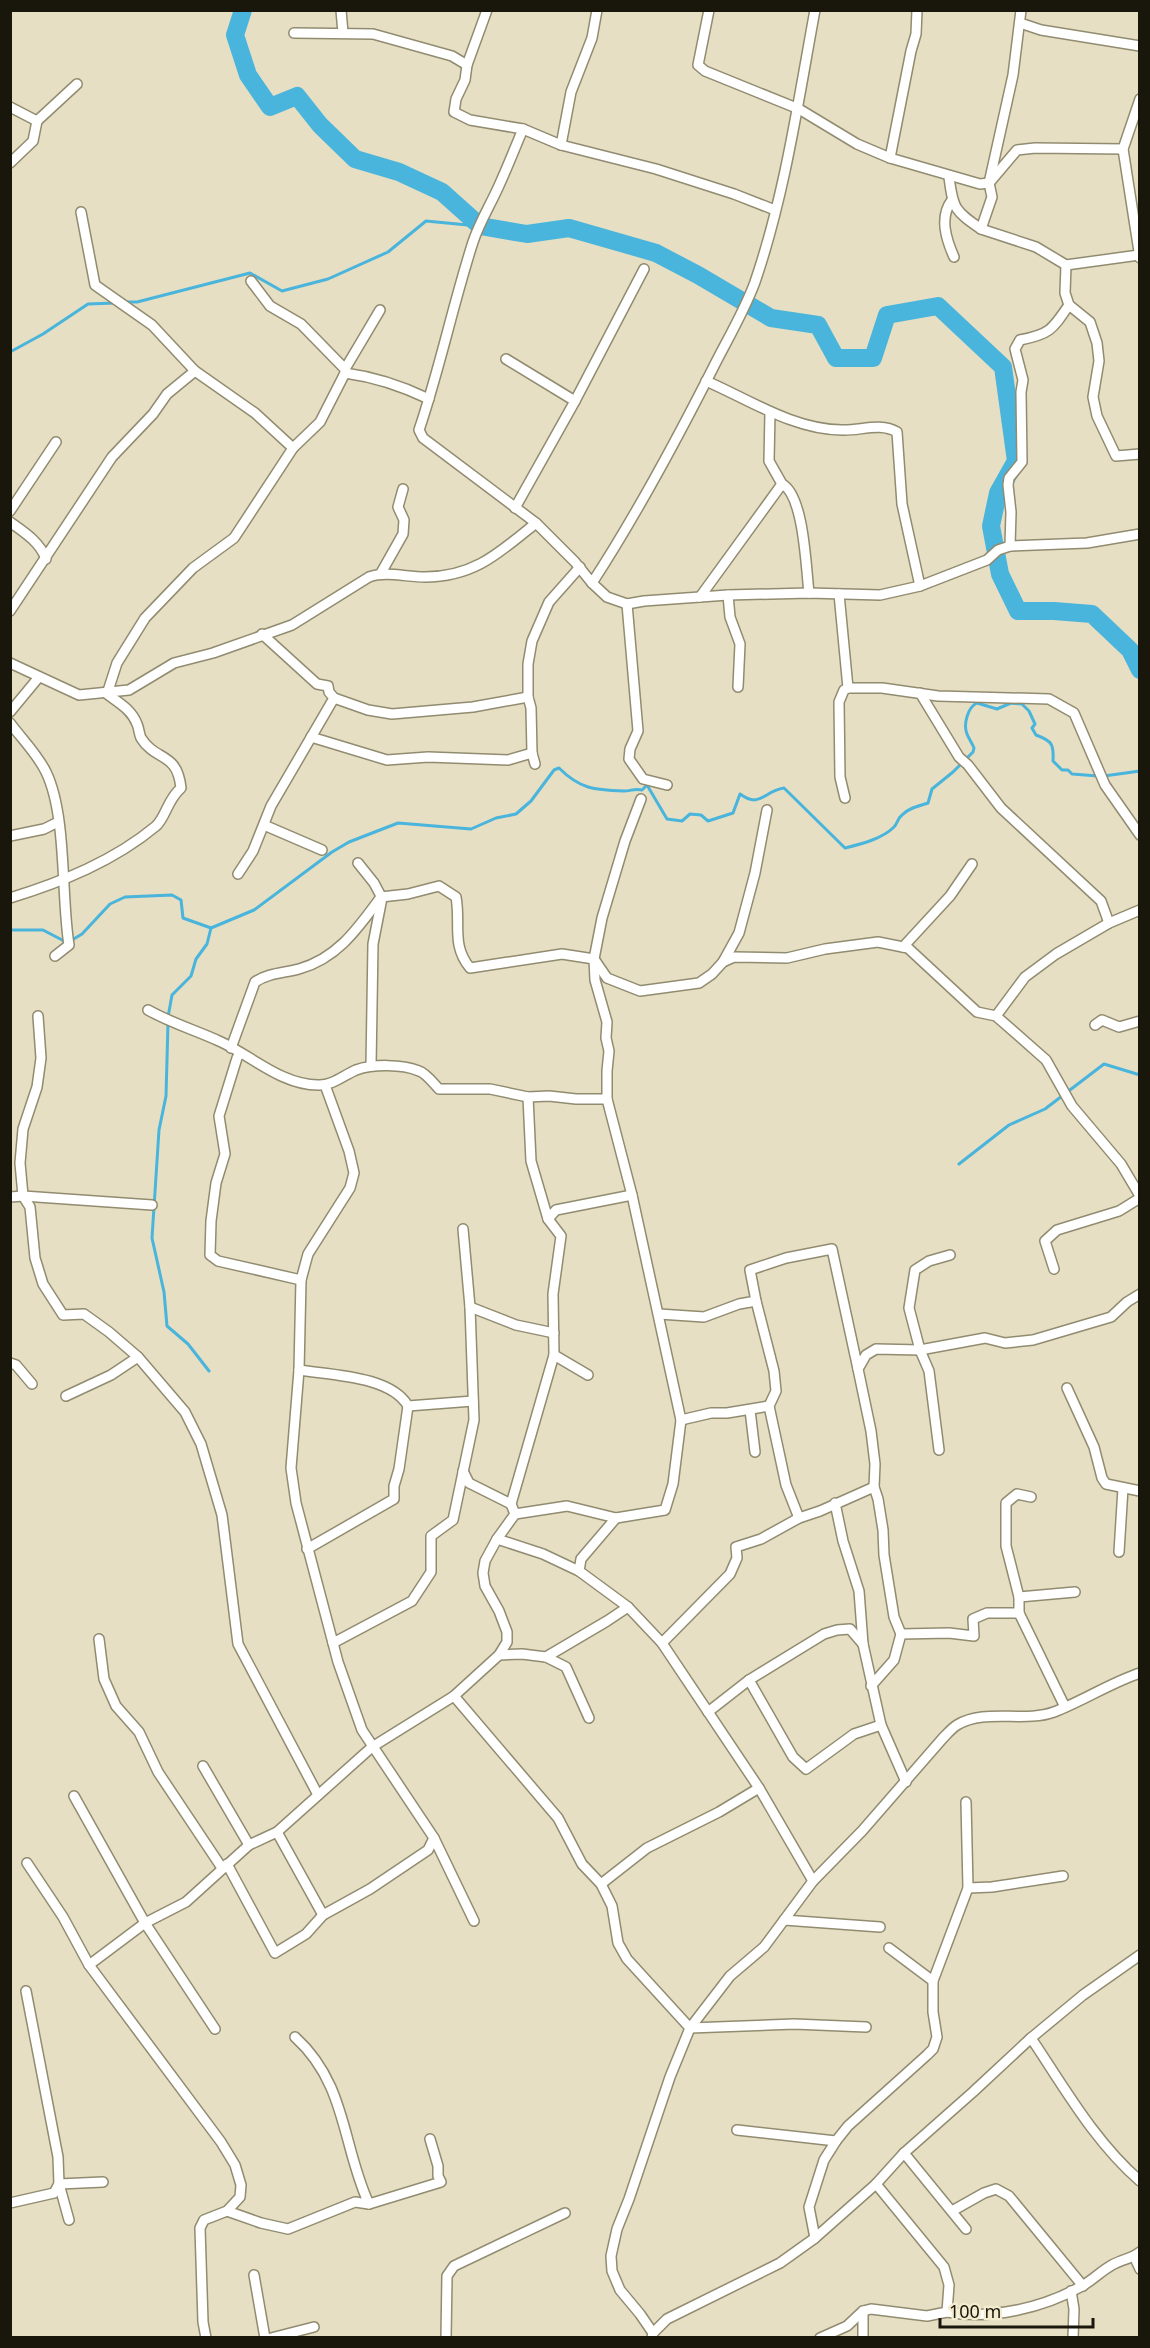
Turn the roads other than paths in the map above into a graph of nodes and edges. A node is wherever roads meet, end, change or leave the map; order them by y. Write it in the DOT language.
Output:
graph roads {
  1 [pos="341,10"];
  2 [pos="487,10"];
  3 [pos="597,10"];
  4 [pos="709,10"];
  5 [pos="815,10"];
  6 [pos="917,10"];
  7 [pos="1021,10"];
  8 [pos="1020,23"];
  9 [pos="294,33"];
  10 [pos="343,33"];
  11 [pos="1140,46"];
  12 [pos="467,65"];
  13 [pos="77,84"];
  14 [pos="1140,99"];
  15 [pos="10,107"];
  16 [pos="799,109"];
  17 [pos="38,121"];
  18 [pos="1140,128"];
  19 [pos="523,129"];
  20 [pos="1129,129"];
  21 [pos="561,145"];
  22 [pos="1123,149"];
  23 [pos="890,158"];
  24 [pos="10,163"];
  25 [pos="949,177"];
  26 [pos="989,183"];
  27 [pos="952,200"];
  28 [pos="775,210"];
  29 [pos="81,212"];
  30 [pos="981,229"];
  31 [pos="1139,256"];
  32 [pos="954,257"];
  33 [pos="1066,265"];
  34 [pos="644,269"];
  35 [pos="251,281"];
  36 [pos="1069,305"];
  37 [pos="380,310"];
  38 [pos="506,359"];
  39 [pos="195,371"];
  40 [pos="345,371"];
  41 [pos="706,381"];
  42 [pos="429,399"];
  43 [pos="575,401"];
  44 [pos="770,412"];
  45 [pos="56,442"];
  46 [pos="293,448"];
  47 [pos="1140,454"];
  48 [pos="782,483"];
  49 [pos="404,489"];
  50 [pos="515,508"];
  51 [pos="10,511"];
  52 [pos="10,522"];
  53 [pos="536,523"];
  54 [pos="1140,534"];
  55 [pos="1010,546"];
  56 [pos="46,559"];
  57 [pos="580,567"];
  58 [pos="381,573"];
  59 [pos="592,583"];
  60 [pos="920,586"];
  61 [pos="809,593"];
  62 [pos="839,594"];
  63 [pos="728,596"];
  64 [pos="700,597"];
  65 [pos="627,604"];
  66 [pos="10,611"];
  67 [pos="262,634"];
  68 [pos="10,663"];
  69 [pos="39,677"];
  70 [pos="738,687"];
  71 [pos="848,687"];
  72 [pos="920,693"];
  73 [pos="107,694"];
  74 [pos="528,697"];
  75 [pos="334,698"];
  76 [pos="10,712"];
  77 [pos="10,723"];
  78 [pos="311,737"];
  79 [pos="532,753"];
  80 [pos="535,764"];
  81 [pos="667,785"];
  82 [pos="845,798"];
  83 [pos="641,799"];
  84 [pos="767,810"];
  85 [pos="58,822"];
  86 [pos="264,825"];
  87 [pos="10,836"];
  88 [pos="1140,836"];
  89 [pos="322,850"];
  90 [pos="358,863"];
  91 [pos="972,864"];
  92 [pos="238,874"];
  93 [pos="63,880"];
  94 [pos="381,897"];
  95 [pos="10,898"];
  96 [pos="1140,910"];
  97 [pos="1109,923"];
  98 [pos="903,947"];
  99 [pos="55,956"];
  100 [pos="594,958"];
  101 [pos="723,962"];
  102 [pos="148,1010"];
  103 [pos="38,1016"];
  104 [pos="996,1016"];
  105 [pos="1140,1021"];
  106 [pos="1095,1025"];
  107 [pos="236,1051"];
  108 [pos="371,1066"];
  109 [pos="325,1085"];
  110 [pos="528,1097"];
  111 [pos="607,1099"];
  112 [pos="632,1195"];
  113 [pos="23,1196"];
  114 [pos="10,1197"];
  115 [pos="1140,1197"];
  116 [pos="152,1205"];
  117 [pos="548,1219"];
  118 [pos="463,1229"];
  119 [pos="950,1255"];
  120 [pos="1053,1269"];
  121 [pos="300,1280"];
  122 [pos="1140,1294"];
  123 [pos="756,1301"];
  124 [pos="470,1307"];
  125 [pos="658,1314"];
  126 [pos="554,1333"];
  127 [pos="920,1350"];
  128 [pos="554,1354"];
  129 [pos="138,1357"];
  130 [pos="10,1363"];
  131 [pos="858,1369"];
  132 [pos="299,1370"];
  133 [pos="588,1375"];
  134 [pos="32,1383"];
  135 [pos="1067,1388"];
  136 [pos="66,1396"];
  137 [pos="473,1401"];
  138 [pos="408,1406"];
  139 [pos="769,1406"];
  140 [pos="750,1410"];
  141 [pos="681,1420"];
  142 [pos="939,1450"];
  143 [pos="755,1452"];
  144 [pos="463,1471"];
  145 [pos="874,1487"];
  146 [pos="1123,1488"];
  147 [pos="1140,1491"];
  148 [pos="1031,1497"];
  149 [pos="835,1503"];
  150 [pos="511,1504"];
  151 [pos="515,1514"];
  152 [pos="616,1518"];
  153 [pos="799,1518"];
  154 [pos="497,1539"];
  155 [pos="307,1549"];
  156 [pos="1119,1552"];
  157 [pos="579,1570"];
  158 [pos="1075,1592"];
  159 [pos="1019,1597"];
  160 [pos="628,1607"];
  161 [pos="1020,1613"];
  162 [pos="901,1634"];
  163 [pos="99,1639"];
  164 [pos="662,1643"];
  165 [pos="333,1644"];
  166 [pos="862,1644"];
  167 [pos="499,1655"];
  168 [pos="546,1657"];
  169 [pos="1140,1673"];
  170 [pos="749,1680"];
  171 [pos="871,1686"];
  172 [pos="454,1696"];
  173 [pos="1065,1707"];
  174 [pos="708,1713"];
  175 [pos="589,1718"];
  176 [pos="881,1725"];
  177 [pos="372,1747"];
  178 [pos="203,1766"];
  179 [pos="906,1782"];
  180 [pos="759,1788"];
  181 [pos="318,1795"];
  182 [pos="74,1796"];
  183 [pos="966,1802"];
  184 [pos="277,1832"];
  185 [pos="434,1838"];
  186 [pos="249,1845"];
  187 [pos="27,1863"];
  188 [pos="225,1866"];
  189 [pos="1063,1876"];
  190 [pos="813,1881"];
  191 [pos="601,1884"];
  192 [pos="968,1888"];
  193 [pos="323,1915"];
  194 [pos="784,1920"];
  195 [pos="474,1921"];
  196 [pos="145,1923"];
  197 [pos="880,1927"];
  198 [pos="889,1948"];
  199 [pos="1140,1954"];
  200 [pos="89,1965"];
  201 [pos="933,1981"];
  202 [pos="26,1991"];
  203 [pos="866,2027"];
  204 [pos="690,2028"];
  205 [pos="215,2029"];
  206 [pos="295,2037"];
  207 [pos="1031,2038"];
  208 [pos="737,2130"];
  209 [pos="430,2139"];
  210 [pos="836,2141"];
  211 [pos="904,2153"];
  212 [pos="1140,2181"];
  213 [pos="103,2182"];
  214 [pos="59,2184"];
  215 [pos="876,2184"];
  216 [pos="10,2203"];
  217 [pos="369,2204"];
  218 [pos="227,2211"];
  219 [pos="952,2211"];
  220 [pos="565,2213"];
  221 [pos="69,2220"];
  222 [pos="966,2229"];
  223 [pos="816,2238"];
  224 [pos="1137,2254"];
  225 [pos="1140,2269"];
  226 [pos="254,2275"];
  227 [pos="1083,2286"];
  228 [pos="1071,2291"];
  229 [pos="863,2311"];
  230 [pos="947,2312"];
  231 [pos="314,2327"];
  232 [pos="652,2335"];
  233 [pos="206,2337"];
  234 [pos="265,2337"];
  235 [pos="271,2337"];
  236 [pos="446,2337"];
  237 [pos="820,2337"];
  238 [pos="863,2337"];
  239 [pos="1073,2337"];
  1 -- 10 [label="street"];
  2 -- 12 [label="street"];
  3 -- 21 [label="street"];
  4 -- 16 [label="street"];
  5 -- 16 [label="street"];
  6 -- 23 [label="street"];
  7 -- 8 [label="street"];
  8 -- 11 [label="street"];
  8 -- 26 [label="street"];
  9 -- 10 [label="street"];
  10 -- 12 [label="street"];
  12 -- 19 [label="street"];
  13 -- 17 [label="street"];
  14 -- 20 [label="street"];
  15 -- 17 [label="street"];
  16 -- 23 [label="street"];
  16 -- 28 [label="street"];
  17 -- 24 [label="street"];
  18 -- 20 [label="street"];
  19 -- 21 [label="street"];
  19 -- 42 [label="street"];
  20 -- 22 [label="street"];
  21 -- 28 [label="street"];
  22 -- 26 [label="street"];
  22 -- 31 [label="street"];
  23 -- 25 [label="street"];
  25 -- 26 [label="street"];
  25 -- 27 [label="street"];
  26 -- 30 [label="street"];
  27 -- 30 [label="street"];
  27 -- 32 [label="street"];
  28 -- 41 [label="street"];
  29 -- 39 [label="street"];
  30 -- 33 [label="street"];
  31 -- 33 [label="street"];
  33 -- 36 [label="street"];
  34 -- 43 [label="street"];
  35 -- 40 [label="street"];
  36 -- 47 [label="street"];
  36 -- 55 [label="street"];
  37 -- 40 [label="street"];
  38 -- 43 [label="street"];
  39 -- 46 [label="street"];
  39 -- 56 [label="street"];
  40 -- 42 [label="street"];
  40 -- 46 [label="street"];
  41 -- 44 [label="street"];
  41 -- 59 [label="street"];
  42 -- 50 [label="street"];
  43 -- 50 [label="street"];
  44 -- 48 [label="street"];
  44 -- 60 [label="street"];
  45 -- 51 [label="street"];
  46 -- 73 [label="street"];
  48 -- 61 [label="street"];
  48 -- 64 [label="street"];
  49 -- 58 [label="street"];
  50 -- 53 [label="street"];
  52 -- 56 [label="street"];
  53 -- 57 [label="street"];
  53 -- 58 [label="street"];
  54 -- 55 [label="street"];
  55 -- 60 [label="street"];
  56 -- 66 [label="street"];
  57 -- 59 [label="street"];
  57 -- 74 [label="street"];
  58 -- 67 [label="street"];
  59 -- 65 [label="street"];
  60 -- 62 [label="street"];
  61 -- 62 [label="street"];
  61 -- 63 [label="street"];
  62 -- 71 [label="street"];
  63 -- 64 [label="street"];
  63 -- 70 [label="street"];
  64 -- 65 [label="street"];
  65 -- 81 [label="street"];
  67 -- 73 [label="street"];
  67 -- 75 [label="street"];
  68 -- 69 [label="street"];
  69 -- 73 [label="street"];
  69 -- 76 [label="street"];
  71 -- 72 [label="street"];
  71 -- 82 [label="street"];
  72 -- 88 [label="street"];
  72 -- 97 [label="street"];
  73 -- 93 [label="street"];
  74 -- 75 [label="street"];
  74 -- 79 [label="street"];
  75 -- 78 [label="street"];
  77 -- 85 [label="street"];
  78 -- 79 [label="street"];
  78 -- 86 [label="street"];
  79 -- 80 [label="street"];
  83 -- 100 [label="street"];
  84 -- 101 [label="street"];
  85 -- 87 [label="street"];
  85 -- 93 [label="street"];
  86 -- 89 [label="street"];
  86 -- 92 [label="street"];
  90 -- 94 [label="street"];
  91 -- 98 [label="street"];
  93 -- 95 [label="street"];
  93 -- 99 [label="street"];
  94 -- 100 [label="street"];
  94 -- 107 [label="street"];
  94 -- 108 [label="street"];
  96 -- 97 [label="street"];
  97 -- 104 [label="street"];
  98 -- 101 [label="street"];
  98 -- 104 [label="street"];
  100 -- 101 [label="street"];
  100 -- 111 [label="street"];
  102 -- 107 [label="street"];
  103 -- 113 [label="street"];
  104 -- 115 [label="street"];
  105 -- 106 [label="street"];
  107 -- 109 [label="street"];
  107 -- 121 [label="street"];
  108 -- 109 [label="street"];
  108 -- 110 [label="street"];
  109 -- 121 [label="street"];
  110 -- 111 [label="street"];
  110 -- 117 [label="street"];
  111 -- 112 [label="street"];
  112 -- 117 [label="street"];
  112 -- 125 [label="street"];
  113 -- 114 [label="street"];
  113 -- 116 [label="street"];
  113 -- 129 [label="street"];
  115 -- 120 [label="street"];
  117 -- 126 [label="street"];
  118 -- 124 [label="street"];
  119 -- 127 [label="street"];
  121 -- 132 [label="street"];
  122 -- 127 [label="street"];
  123 -- 125 [label="street"];
  123 -- 131 [label="street"];
  123 -- 139 [label="street"];
  124 -- 126 [label="street"];
  124 -- 137 [label="street"];
  125 -- 141 [label="street"];
  126 -- 128 [label="street"];
  127 -- 131 [label="street"];
  127 -- 142 [label="street"];
  128 -- 133 [label="street"];
  128 -- 150 [label="street"];
  129 -- 136 [label="street"];
  129 -- 181 [label="street"];
  130 -- 134 [label="street"];
  131 -- 145 [label="street"];
  132 -- 138 [label="street"];
  132 -- 155 [label="street"];
  135 -- 146 [label="street"];
  137 -- 138 [label="street"];
  137 -- 144 [label="street"];
  138 -- 155 [label="street"];
  139 -- 140 [label="street"];
  139 -- 153 [label="street"];
  140 -- 141 [label="street"];
  140 -- 143 [label="street"];
  141 -- 152 [label="street"];
  144 -- 150 [label="street"];
  144 -- 165 [label="street"];
  145 -- 149 [label="street"];
  145 -- 162 [label="street"];
  146 -- 147 [label="street"];
  146 -- 156 [label="street"];
  148 -- 159 [label="street"];
  149 -- 153 [label="street"];
  149 -- 166 [label="street"];
  150 -- 151 [label="street"];
  151 -- 152 [label="street"];
  151 -- 154 [label="street"];
  152 -- 157 [label="street"];
  153 -- 164 [label="street"];
  154 -- 157 [label="street"];
  154 -- 167 [label="street"];
  155 -- 165 [label="street"];
  157 -- 160 [label="street"];
  158 -- 159 [label="street"];
  159 -- 161 [label="street"];
  160 -- 164 [label="street"];
  160 -- 168 [label="street"];
  161 -- 162 [label="street"];
  161 -- 173 [label="street"];
  162 -- 171 [label="street"];
  163 -- 188 [label="street"];
  164 -- 174 [label="street"];
  165 -- 177 [label="street"];
  166 -- 170 [label="street"];
  166 -- 171 [label="street"];
  167 -- 168 [label="street"];
  167 -- 172 [label="street"];
  168 -- 175 [label="street"];
  169 -- 173 [label="street"];
  170 -- 174 [label="street"];
  170 -- 176 [label="street"];
  171 -- 176 [label="street"];
  172 -- 177 [label="street"];
  172 -- 191 [label="street"];
  173 -- 179 [label="street"];
  174 -- 180 [label="street"];
  176 -- 179 [label="street"];
  177 -- 181 [label="street"];
  177 -- 185 [label="street"];
  178 -- 186 [label="street"];
  179 -- 190 [label="street"];
  180 -- 190 [label="street"];
  180 -- 191 [label="street"];
  181 -- 184 [label="street"];
  182 -- 196 [label="street"];
  183 -- 192 [label="street"];
  184 -- 186 [label="street"];
  184 -- 193 [label="street"];
  185 -- 193 [label="street"];
  185 -- 195 [label="street"];
  186 -- 188 [label="street"];
  187 -- 200 [label="street"];
  188 -- 193 [label="street"];
  188 -- 196 [label="street"];
  189 -- 192 [label="street"];
  190 -- 194 [label="street"];
  191 -- 204 [label="street"];
  192 -- 201 [label="street"];
  194 -- 197 [label="street"];
  194 -- 204 [label="street"];
  196 -- 200 [label="street"];
  196 -- 205 [label="street"];
  198 -- 201 [label="street"];
  199 -- 207 [label="street"];
  200 -- 218 [label="street"];
  201 -- 210 [label="street"];
  202 -- 214 [label="street"];
  203 -- 204 [label="street"];
  204 -- 232 [label="street"];
  206 -- 217 [label="street"];
  207 -- 211 [label="street"];
  207 -- 212 [label="street"];
  208 -- 210 [label="street"];
  209 -- 217 [label="street"];
  210 -- 223 [label="street"];
  211 -- 215 [label="street"];
  211 -- 219 [label="street"];
  213 -- 214 [label="street"];
  214 -- 216 [label="street"];
  214 -- 221 [label="street"];
  215 -- 223 [label="street"];
  215 -- 230 [label="street"];
  217 -- 218 [label="street"];
  218 -- 233 [label="street"];
  219 -- 222 [label="street"];
  219 -- 227 [label="street"];
  220 -- 236 [label="street"];
  223 -- 232 [label="street"];
  224 -- 225 [label="street"];
  224 -- 227 [label="street"];
  226 -- 234 [label="street"];
  227 -- 228 [label="street"];
  228 -- 230 [label="street"];
  228 -- 239 [label="street"];
  229 -- 230 [label="street"];
  229 -- 237 [label="street"];
  229 -- 238 [label="street"];
  231 -- 235 [label="street"];
}
